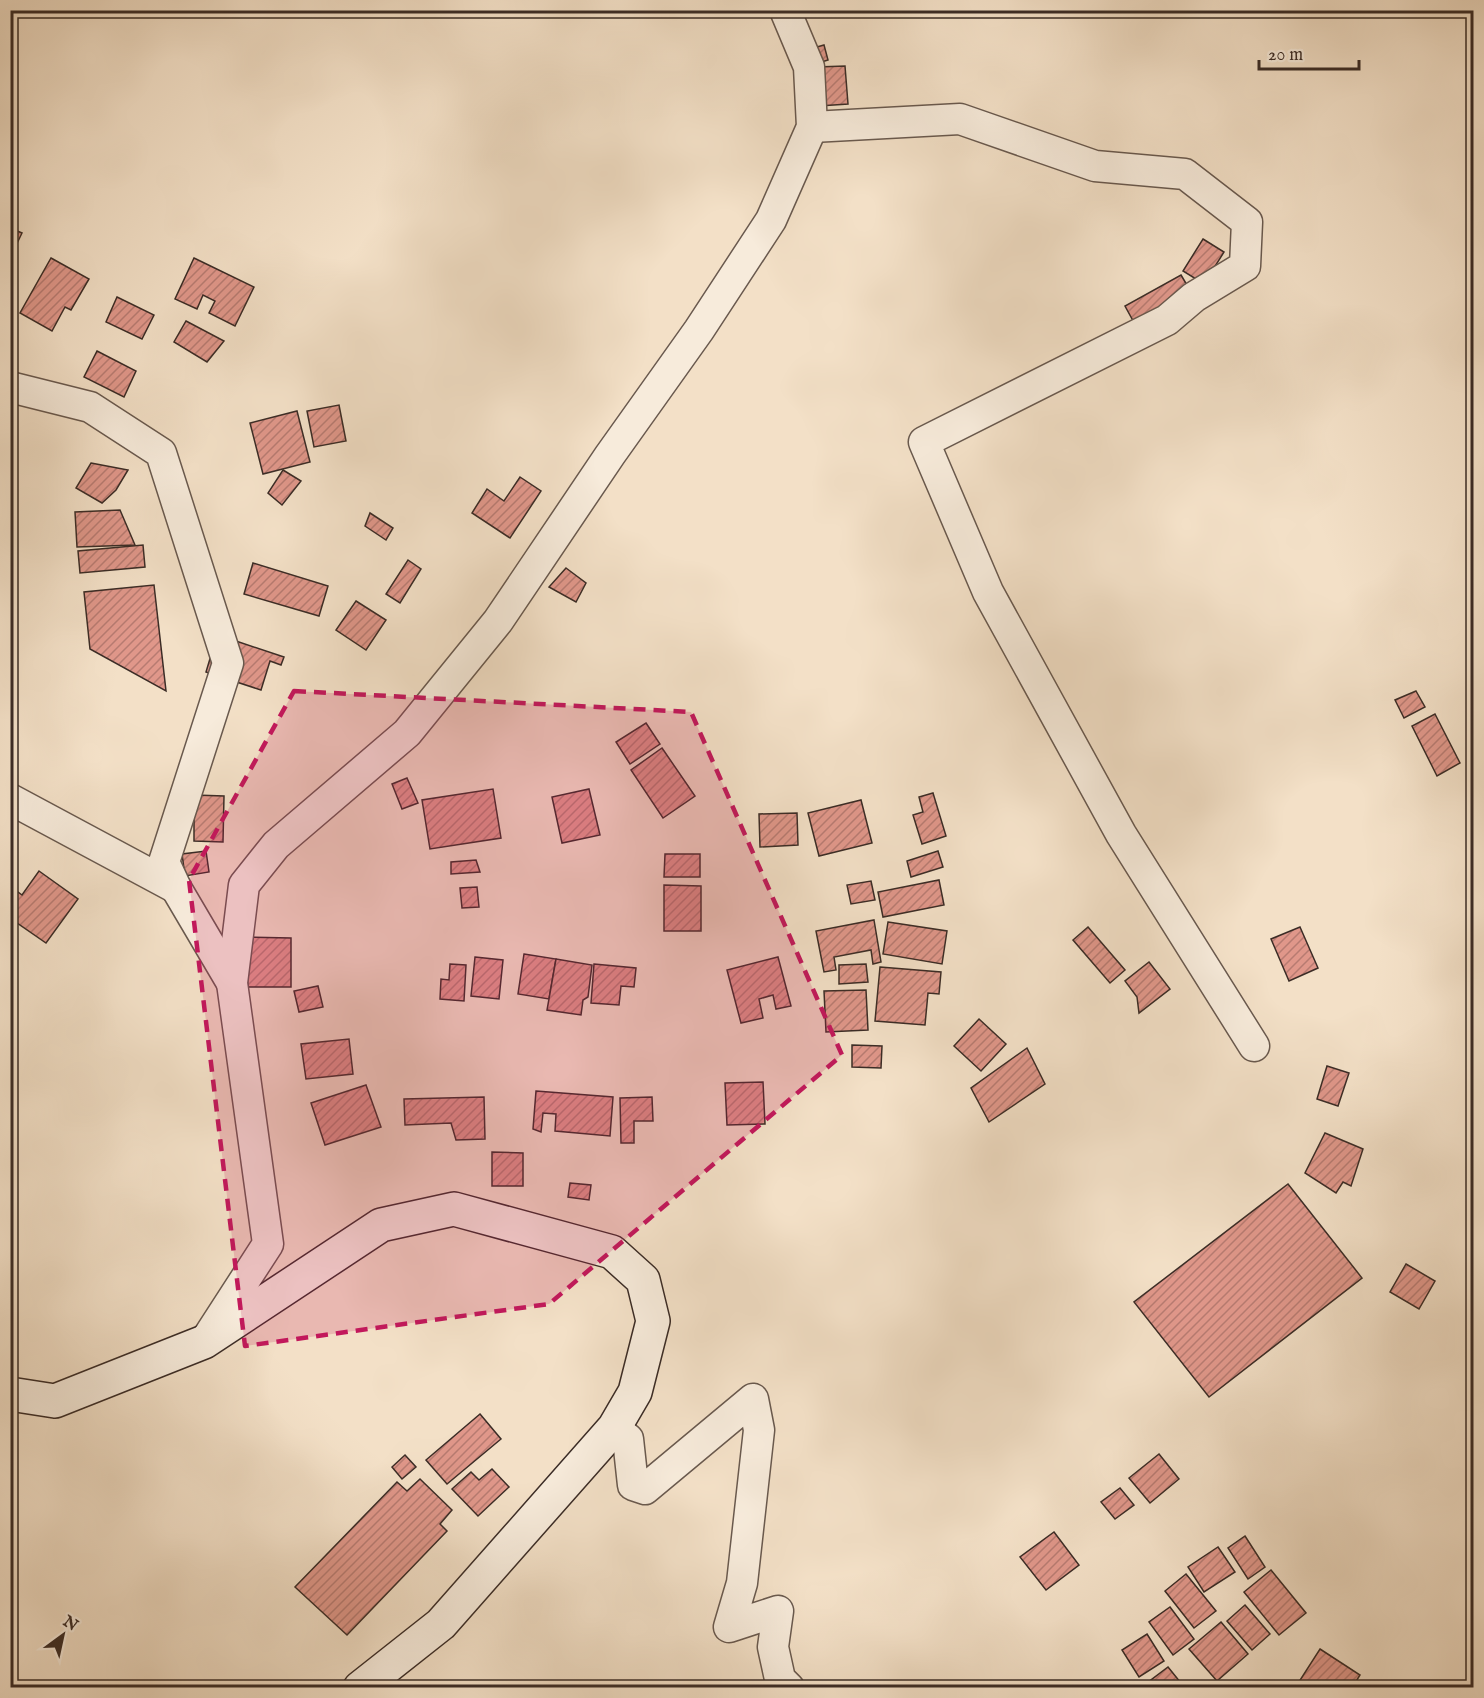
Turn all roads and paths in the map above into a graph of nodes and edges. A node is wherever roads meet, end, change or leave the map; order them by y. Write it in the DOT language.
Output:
graph roads {
  1 [pos="785,10"];
  2 [pos="812,127"];
  3 [pos="10,387"];
  4 [pos="10,799"];
  5 [pos="176,888"];
  6 [pos="232,983"];
  7 [pos="1254,1046"];
  8 [pos="204,1342"];
  9 [pos="10,1394"];
  10 [pos="614,1428"];
  11 [pos="360,1688"];
  12 [pos="789,1688"];
  1 -- 2 [label="street"];
  2 -- 6 [label="street"];
  2 -- 7 [label="street"];
  3 -- 5 [label="street"];
  4 -- 5 [label="street"];
  5 -- 6 [label="street"];
  6 -- 8 [label="street"];
  8 -- 9 [label="street"];
  8 -- 10 [label="street"];
  10 -- 11 [label="street"];
  10 -- 12 [label="street"];
}
